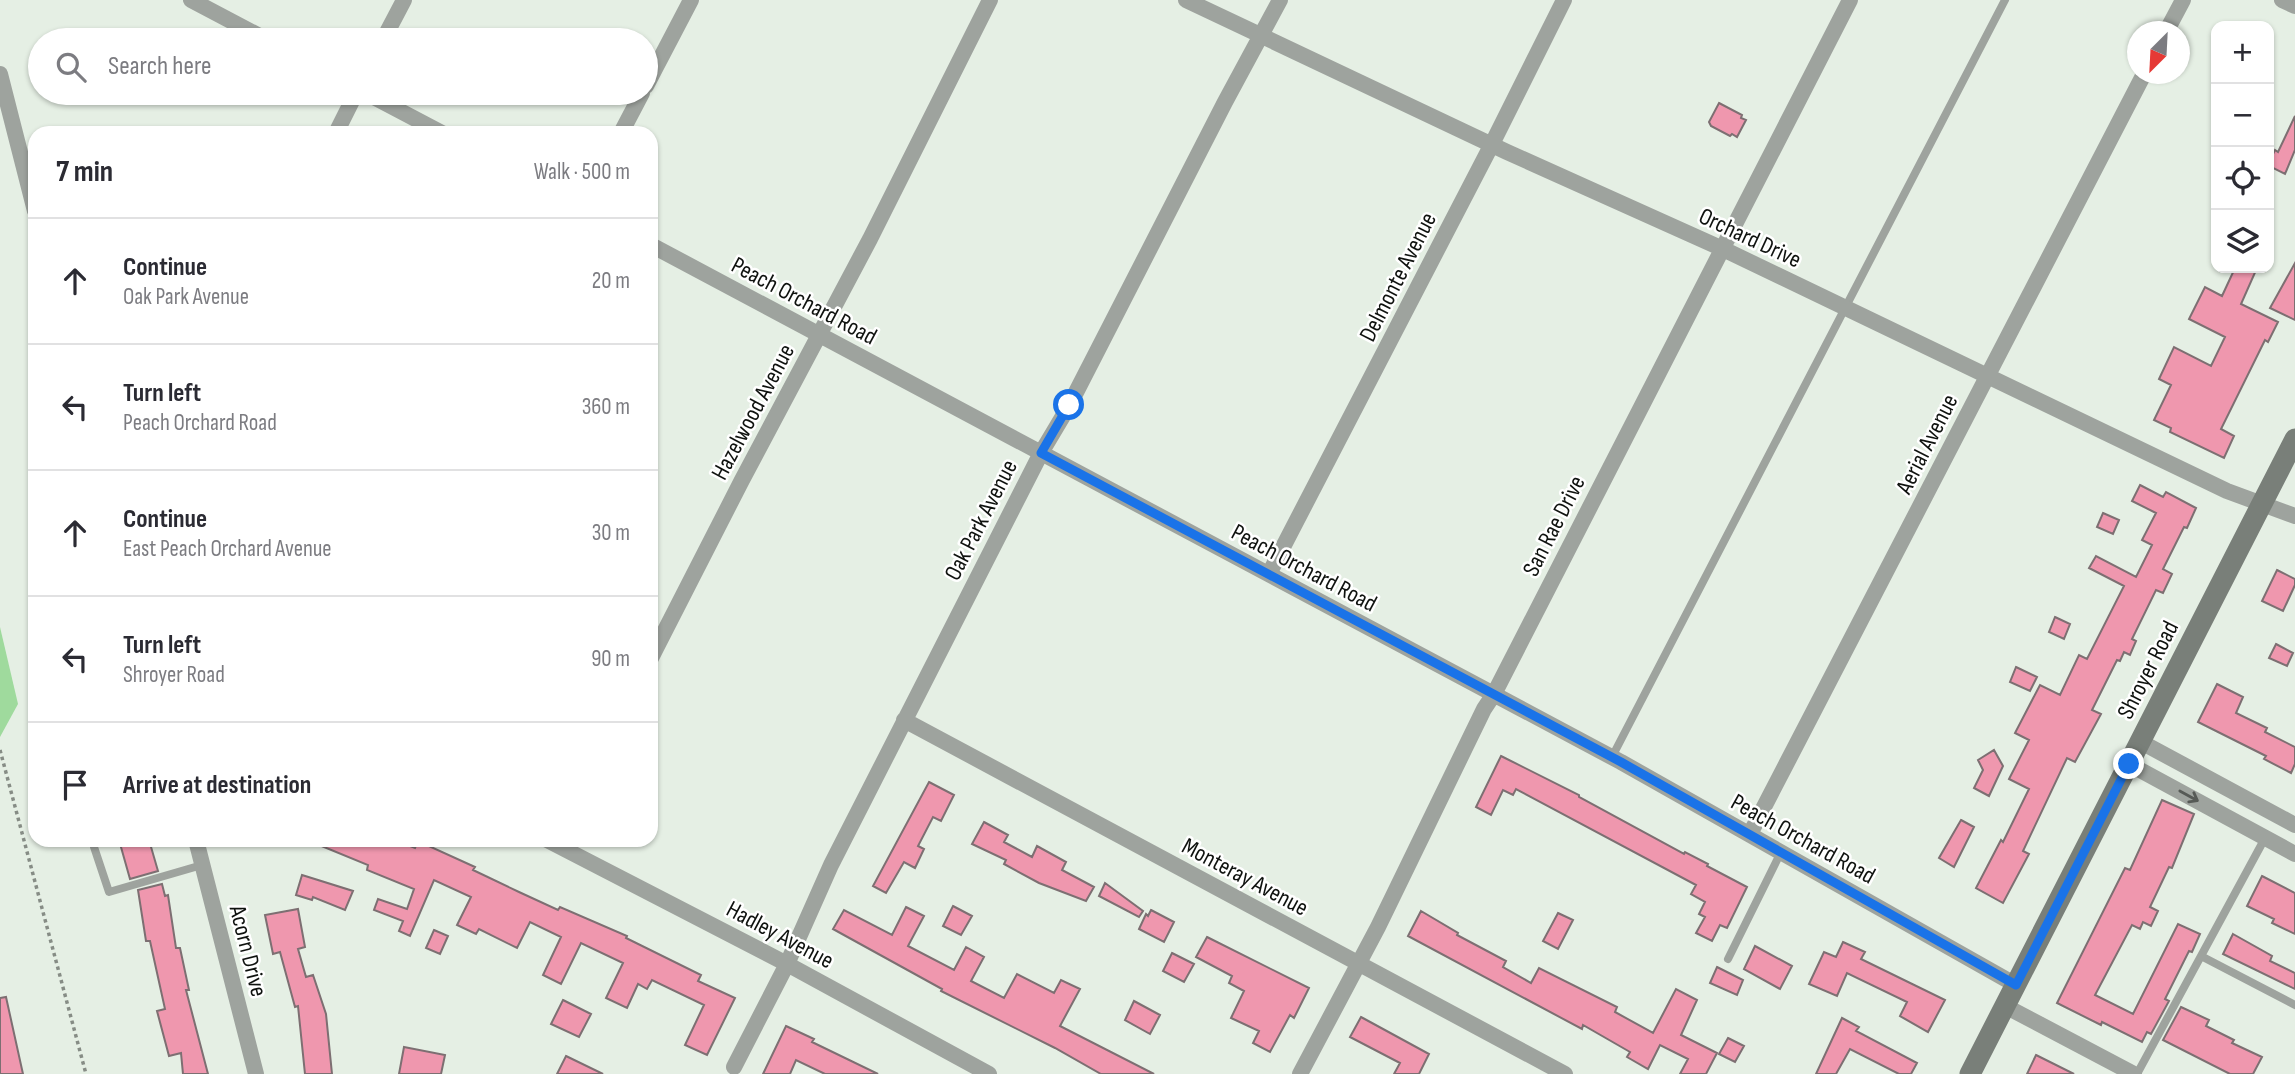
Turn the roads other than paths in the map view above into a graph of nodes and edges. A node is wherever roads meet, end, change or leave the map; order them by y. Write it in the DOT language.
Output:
graph roads {
  1 [pos="191,0"];
  2 [pos="404,0"];
  3 [pos="691,0"];
  4 [pos="990,0"];
  5 [pos="1186,0"];
  6 [pos="1280,0"];
  7 [pos="1564,0"];
  8 [pos="1850,0"];
  9 [pos="2005,0"];
  10 [pos="2183,0"];
  11 [pos="2282,0"];
  12 [pos="2295,6"];
  13 [pos="2172,21"];
  14 [pos="244,28"];
  15 [pos="389,28"];
  16 [pos="1262,34"];
  17 [pos="658,63"];
  18 [pos="0,74"];
  19 [pos="2139,84"];
  20 [pos="350,105"];
  21 [pos="389,105"];
  22 [pos="636,105"];
  23 [pos="340,126"];
  24 [pos="429,126"];
  25 [pos="625,126"];
  26 [pos="1492,144"];
  27 [pos="28,184"];
  28 [pos="658,249"];
  29 [pos="1723,249"];
  30 [pos="1846,308"];
  31 [pos="819,335"];
  32 [pos="1989,376"];
  33 [pos="2295,439"];
  34 [pos="1041,453"];
  35 [pos="2262,503"];
  36 [pos="2295,516"];
  37 [pos="1269,575"];
  38 [pos="658,644"];
  39 [pos="1494,694"];
  40 [pos="904,720"];
  41 [pos="2140,742"];
  42 [pos="1612,757"];
  43 [pos="2129,764"];
  44 [pos="2295,825"];
  45 [pos="1750,834"];
  46 [pos="2265,838"];
  47 [pos="94,847"];
  48 [pos="198,847"];
  49 [pos="565,847"];
  50 [pos="1781,852"];
  51 [pos="2295,854"];
  52 [pos="202,865"];
  53 [pos="2201,956"];
  54 [pos="1728,958"];
  55 [pos="1357,963"];
  56 [pos="787,964"];
  57 [pos="2016,985"];
  58 [pos="2295,1005"];
  59 [pos="2005,1006"];
  60 [pos="734,1066"];
  61 [pos="256,1074"];
  62 [pos="989,1074"];
  63 [pos="1300,1074"];
  64 [pos="1565,1074"];
  65 [pos="1970,1074"];
  66 [pos="2136,1074"];
  1 -- 14 [label="street"];
  2 -- 15 [label="street"];
  3 -- 17 [label="street"];
  4 -- 31 [label="street, Hazelwood Avenue"];
  5 -- 16 [label="street, Orchard Drive"];
  6 -- 16 [label="street, Oak Park Avenue"];
  7 -- 26 [label="street, Delmonte Avenue"];
  8 -- 29 [label="street, San Rae Drive"];
  9 -- 30 [label="lane"];
  10 -- 13 [label="street"];
  11 -- 12 [label="street"];
  16 -- 26 [label="street, Orchard Drive"];
  16 -- 34 [label="street, Oak Park Avenue"];
  18 -- 27 [label="street"];
  19 -- 32 [label="street, Aerial Avenue"];
  20 -- 23 [label="street"];
  21 -- 24 [label="street"];
  22 -- 25 [label="street"];
  26 -- 29 [label="street, Orchard Drive"];
  26 -- 37 [label="street, Delmonte Avenue"];
  28 -- 31 [label="street, Peach Orchard Road"];
  29 -- 30 [label="street, Orchard Drive"];
  29 -- 39 [label="street, San Rae Drive"];
  30 -- 32 [label="street, Orchard Drive"];
  30 -- 42 [label="lane"];
  31 -- 34 [label="street, Peach Orchard Road"];
  31 -- 38 [label="street, Hazelwood Avenue"];
  32 -- 35 [label="street, Orchard Drive"];
  32 -- 45 [label="street, Aerial Avenue"];
  33 -- 35 [label="main road, Shroyer Road"];
  34 -- 37 [label="street, Peach Orchard Road"];
  34 -- 40 [label="street, Oak Park Avenue"];
  35 -- 36 [label="street, Orchard Drive"];
  35 -- 41 [label="main road, Shroyer Road"];
  37 -- 39 [label="street, Peach Orchard Road"];
  39 -- 42 [label="street, Peach Orchard Road"];
  39 -- 55 [label="street, San Rae Drive"];
  40 -- 55 [label="street, Monteray Avenue"];
  40 -- 56 [label="street, Oak Park Avenue"];
  41 -- 43 [label="main road, Shroyer Road"];
  41 -- 44 [label="street"];
  42 -- 45 [label="street, Peach Orchard Road"];
  43 -- 46 [label="street, one-way"];
  43 -- 57 [label="main road, Shroyer Road"];
  45 -- 50 [label="street, Peach Orchard Road"];
  46 -- 51 [label="street"];
  46 -- 53 [label="lane"];
  47 -- 52 [label="lane"];
  48 -- 52 [label="street, Acorn Drive"];
  49 -- 56 [label="street, Hadley Avenue"];
  50 -- 54 [label="lane"];
  50 -- 57 [label="street, Peach Orchard Road"];
  52 -- 61 [label="street, Acorn Drive"];
  53 -- 58 [label="lane"];
  53 -- 66 [label="lane"];
  55 -- 63 [label="street, San Rae Drive"];
  55 -- 64 [label="street, Monteray Avenue"];
  56 -- 60 [label="street, Oak Park Avenue"];
  56 -- 62 [label="street, Hadley Avenue"];
  57 -- 59 [label="main road, Shroyer Road"];
  59 -- 65 [label="main road, Shroyer Road"];
  59 -- 66 [label="street"];
}
